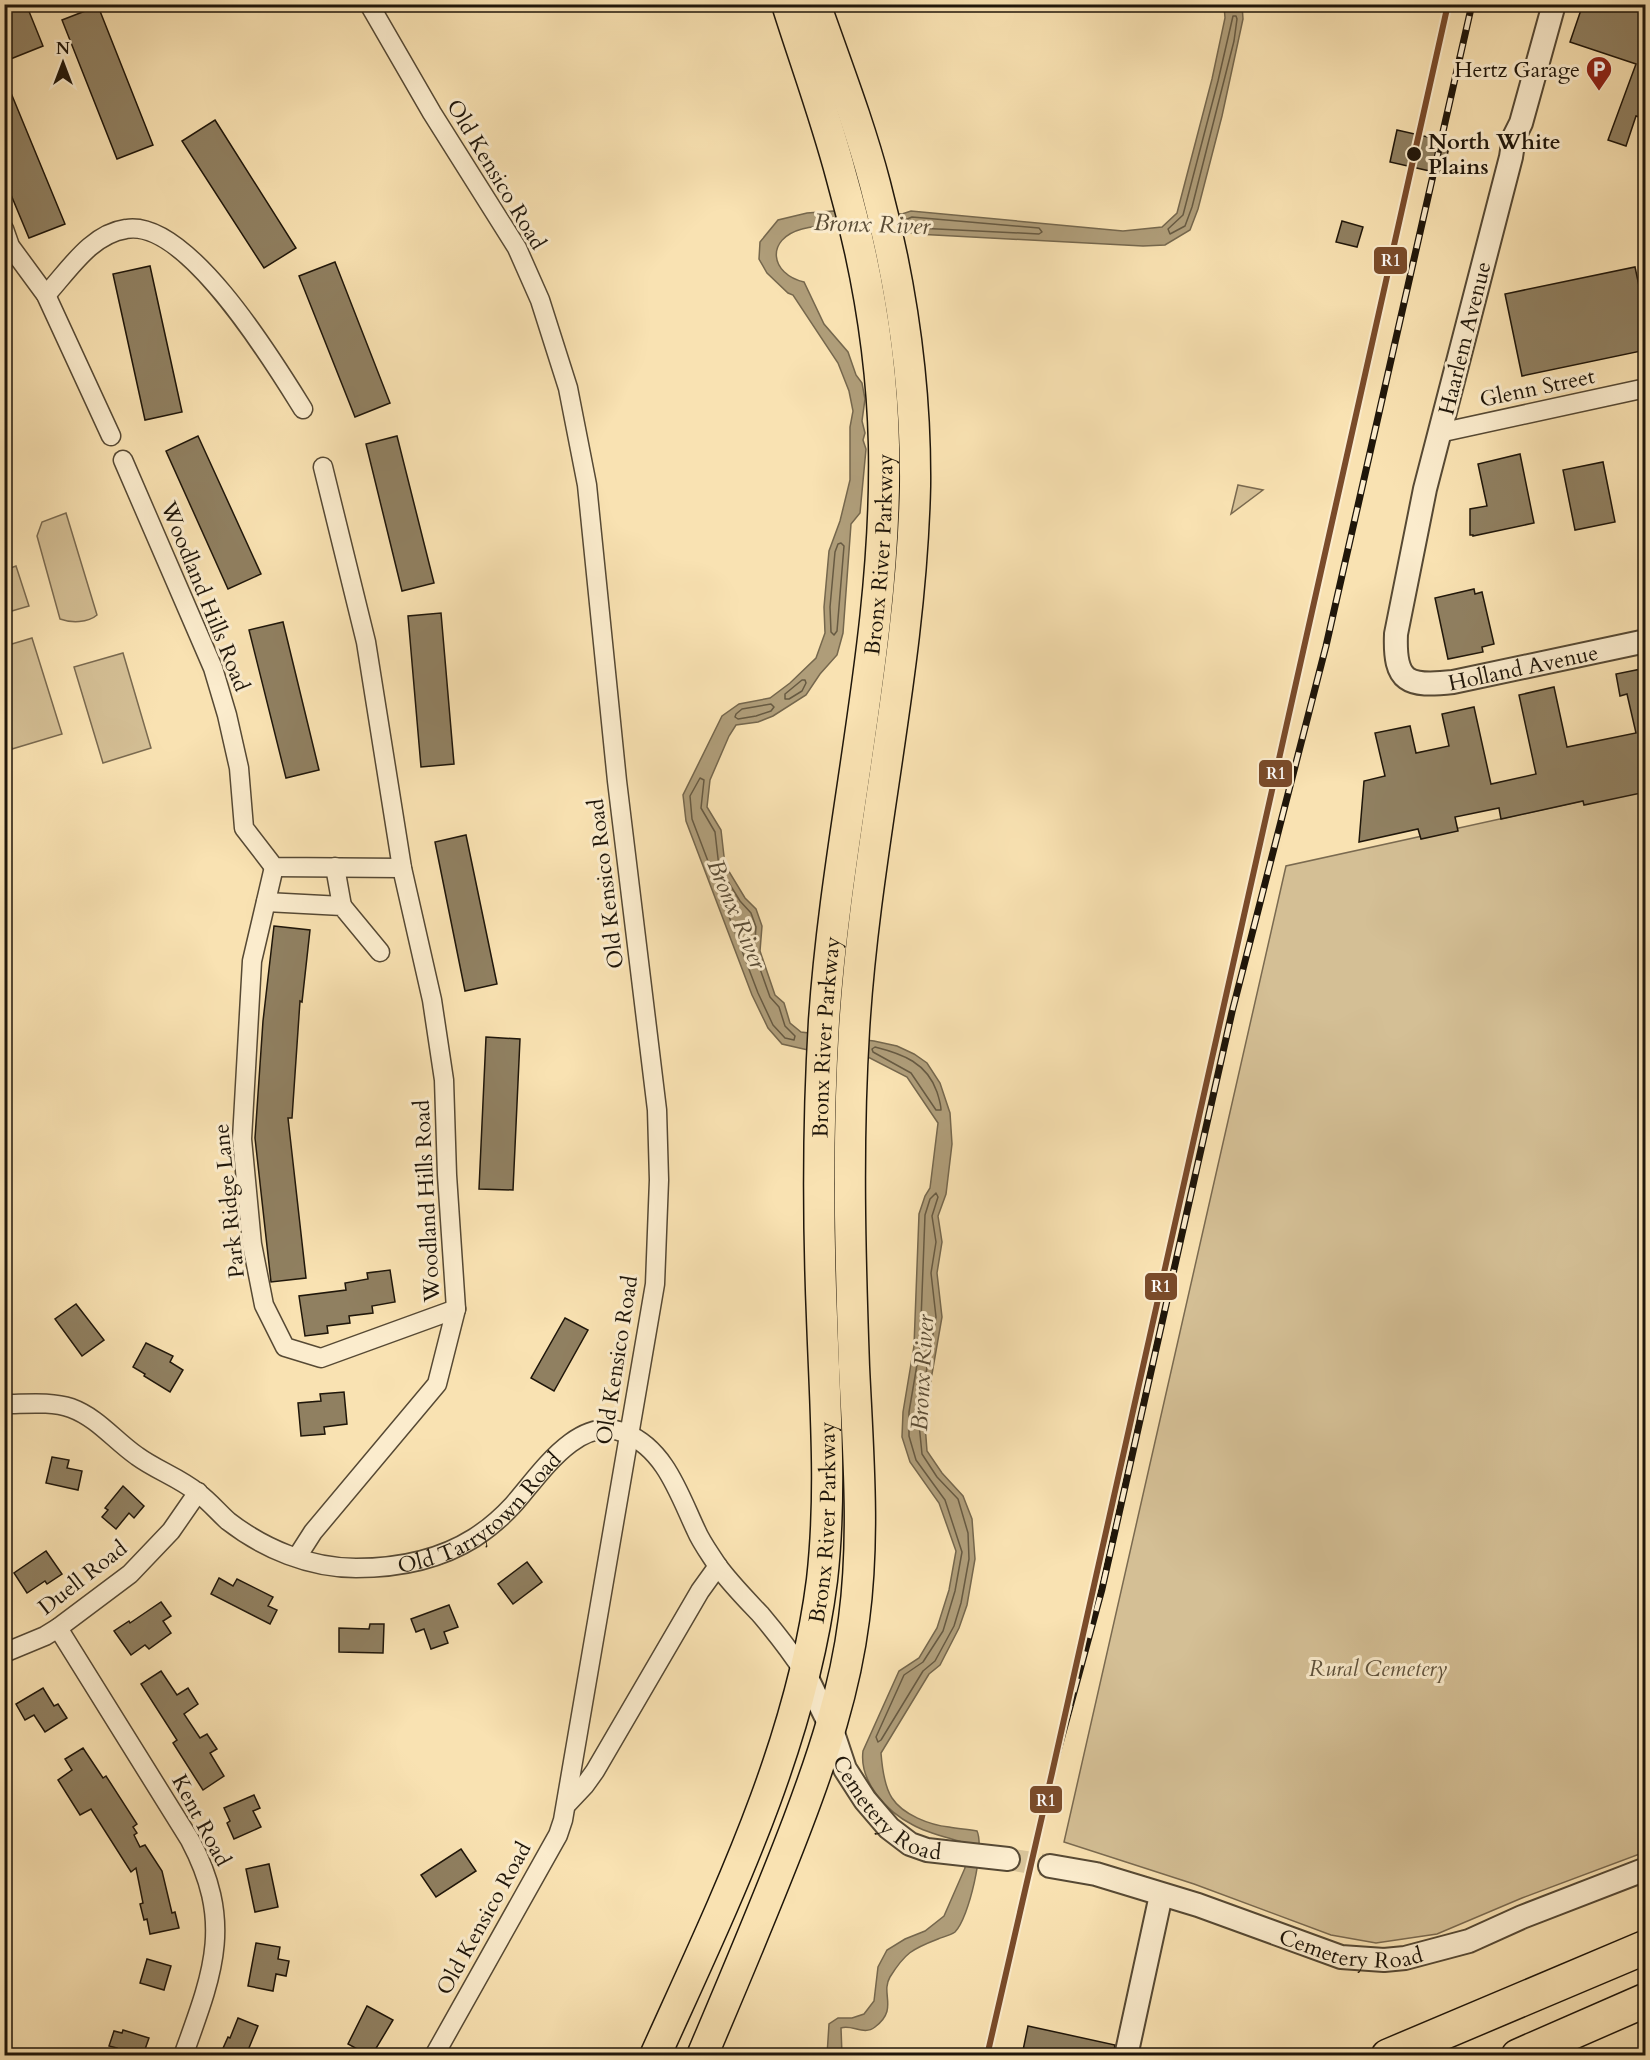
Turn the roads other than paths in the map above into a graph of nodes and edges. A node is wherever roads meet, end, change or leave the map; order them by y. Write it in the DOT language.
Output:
graph roads {
  1 [pos="369,4"];
  2 [pos="787,4"];
  3 [pos="815,4"];
  4 [pos="1554,4"];
  5 [pos="4,229"];
  6 [pos="46,295"];
  7 [pos="1646,388"];
  8 [pos="303,409"];
  9 [pos="1439,433"];
  10 [pos="111,436"];
  11 [pos="123,460"];
  12 [pos="323,467"];
  13 [pos="1646,641"];
  14 [pos="1402,674"];
  15 [pos="274,867"];
  16 [pos="335,867"];
  17 [pos="402,868"];
  18 [pos="266,902"];
  19 [pos="342,906"];
  20 [pos="380,952"];
  21 [pos="456,1309"];
  22 [pos="4,1404"];
  23 [pos="628,1434"];
  24 [pos="198,1492"];
  25 [pos="297,1557"];
  26 [pos="718,1566"];
  27 [pos="58,1628"];
  28 [pos="4,1653"];
  29 [pos="804,1672"];
  30 [pos="831,1727"];
  31 [pos="568,1803"];
  32 [pos="998,1858"];
  33 [pos="1050,1866"];
  34 [pos="1646,1869"];
  35 [pos="1161,1895"];
  36 [pos="1646,1947"];
  37 [pos="1646,2000"];
  38 [pos="183,2055"];
  39 [pos="434,2055"];
  40 [pos="655,2055"];
  41 [pos="702,2055"];
  42 [pos="1126,2055"];
  43 [pos="1388,2055"];
  44 [pos="1518,2055"];
  1 -- 23 [label="street, Old Kensico Road"];
  2 -- 29 [label="highway, Bronx River Parkway"];
  3 -- 30 [label="highway, Bronx River Parkway"];
  4 -- 9 [label="street, Haarlem Avenue"];
  5 -- 6 [label="street"];
  6 -- 8 [label="street"];
  6 -- 10 [label="street"];
  7 -- 9 [label="street, Glenn Street"];
  9 -- 14 [label="street, Haarlem Avenue"];
  11 -- 15 [label="street, Woodland Hills Road"];
  12 -- 17 [label="street, Woodland Hills Road"];
  13 -- 14 [label="street, Holland Avenue"];
  15 -- 16 [label="street"];
  15 -- 18 [label="street, Park Ridge Lane"];
  16 -- 17 [label="street"];
  16 -- 19 [label="street"];
  17 -- 21 [label="street, Woodland Hills Road"];
  18 -- 19 [label="street"];
  18 -- 21 [label="street, Park Ridge Lane"];
  19 -- 20 [label="street"];
  21 -- 25 [label="street, Woodland Hills Road"];
  22 -- 24 [label="street, Old Tarrytown Road"];
  23 -- 25 [label="street, Old Tarrytown Road"];
  23 -- 26 [label="street, Old Tarrytown Road"];
  23 -- 31 [label="street, Old Kensico Road"];
  24 -- 25 [label="street, Old Tarrytown Road"];
  24 -- 27 [label="street, Duell Road"];
  26 -- 29 [label="street, Old Tarrytown Road"];
  26 -- 31 [label="street, Old Kensico Road"];
  27 -- 28 [label="street, Duell Road"];
  27 -- 38 [label="street, Kent Road"];
  29 -- 30 [label="street, Old Tarrytown Road"];
  29 -- 40 [label="highway, Bronx River Parkway"];
  30 -- 32 [label="street, Cemetery Road"];
  30 -- 41 [label="highway, Bronx River Parkway"];
  31 -- 39 [label="street, Old Kensico Road"];
  33 -- 35 [label="street, Cemetery Road"];
  34 -- 35 [label="street, Cemetery Road"];
  35 -- 42 [label="street"];
  36 -- 43 [label="highway"];
  37 -- 44 [label="highway"];
}
